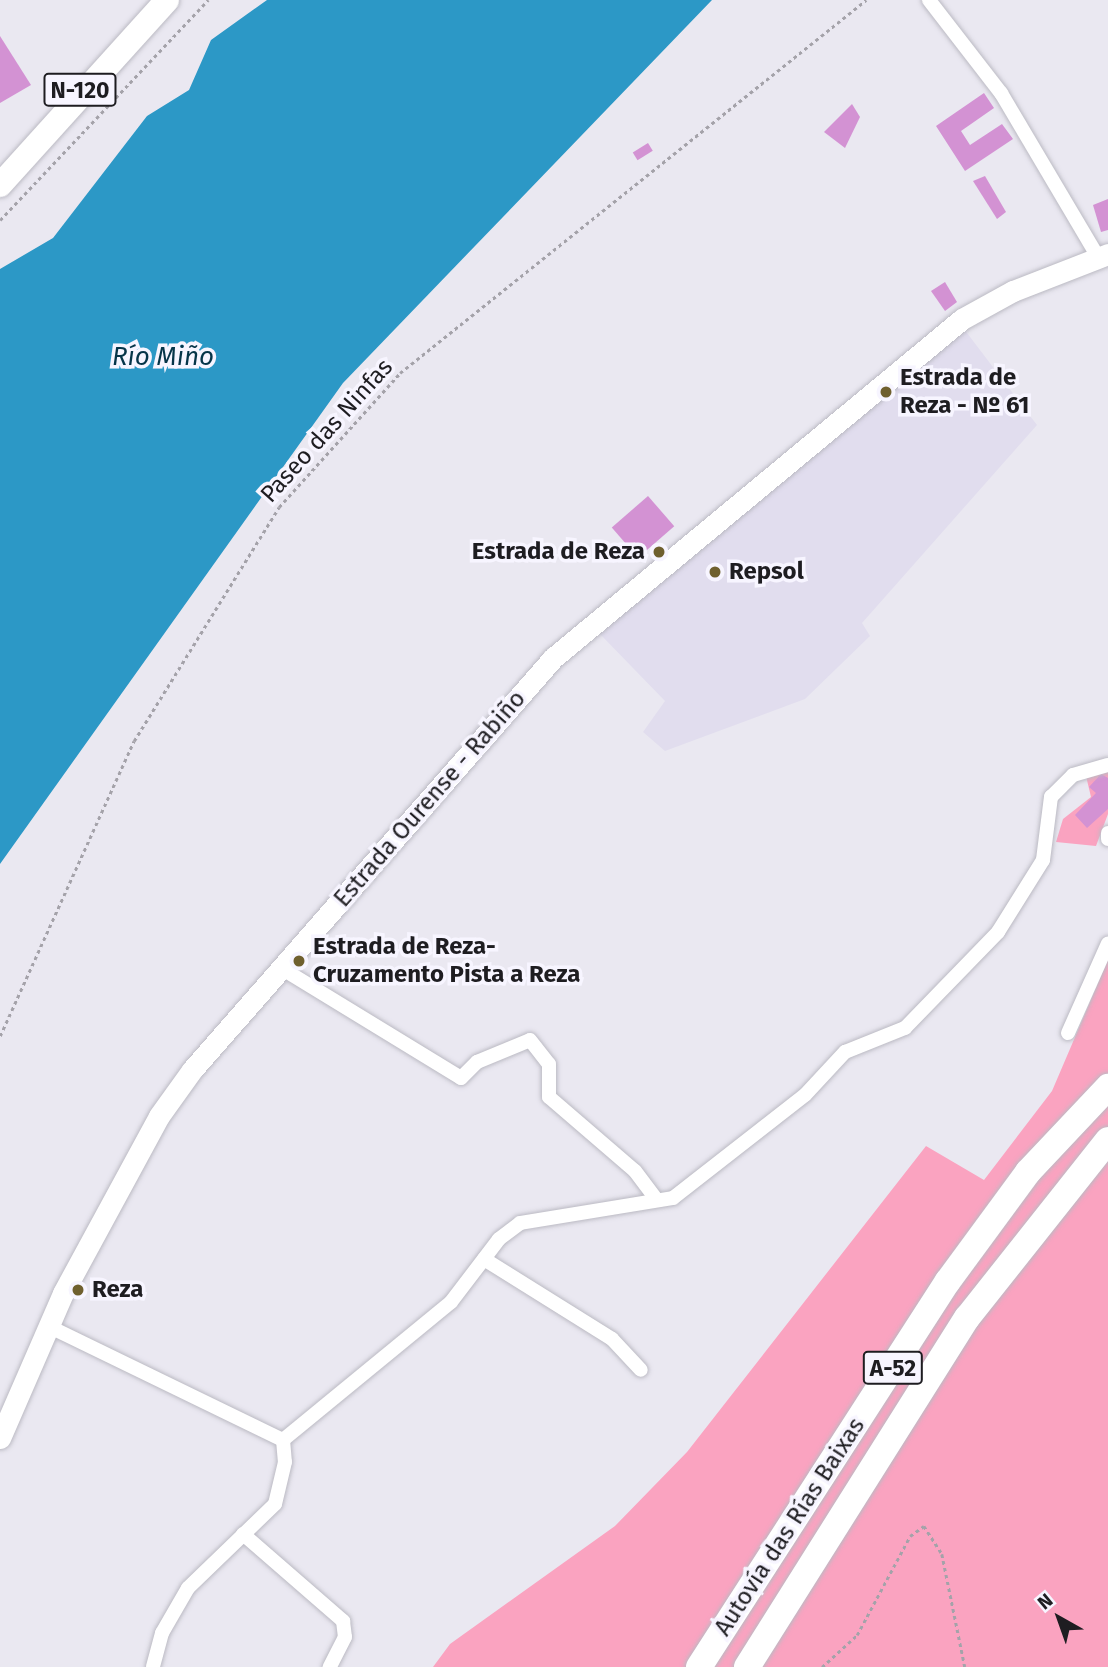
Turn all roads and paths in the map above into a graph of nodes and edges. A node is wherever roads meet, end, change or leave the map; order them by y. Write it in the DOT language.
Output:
graph roads {
  1 [pos="167,0"];
  2 [pos="208,0"];
  3 [pos="866,0"];
  4 [pos="929,0"];
  5 [pos="0,185"];
  6 [pos="0,220"];
  7 [pos="1103,256"];
  8 [pos="1108,765"];
  9 [pos="1108,833"];
  10 [pos="1108,839"];
  11 [pos="1108,943"];
  12 [pos="281,968"];
  13 [pos="1068,1033"];
  14 [pos="0,1035"];
  15 [pos="1108,1068"];
  16 [pos="1108,1087"];
  17 [pos="1108,1140"];
  18 [pos="656,1199"];
  19 [pos="484,1259"];
  20 [pos="948,1281"];
  21 [pos="48,1325"];
  22 [pos="641,1370"];
  23 [pos="6,1402"];
  24 [pos="0,1438"];
  25 [pos="283,1440"];
  26 [pos="243,1534"];
  27 [pos="153,1667"];
  28 [pos="330,1667"];
  29 [pos="699,1667"];
  30 [pos="747,1667"];
  31 [pos="822,1667"];
  32 [pos="965,1667"];
  1 -- 5 [label="highway, N-120"];
  2 -- 6 [label="path"];
  3 -- 14 [label="path, Paseo das Ninfas"];
  4 -- 7 [label="street"];
  7 -- 12 [label="main road, Estrada Ourense - Rabiño"];
  8 -- 18 [label="street"];
  9 -- 10 [label="street"];
  11 -- 13 [label="street"];
  12 -- 18 [label="street"];
  12 -- 21 [label="main road, Estrada Ourense - Rabiño"];
  15 -- 20 [label="highway"];
  16 -- 20 [label="highway, Autovía das Rías Baixas / A-52"];
  17 -- 30 [label="highway, Autovía das Rías Baixas / A-52"];
  18 -- 19 [label="street"];
  19 -- 22 [label="street"];
  19 -- 25 [label="street"];
  20 -- 29 [label="highway, Autovía das Rías Baixas / A-52"];
  21 -- 23 [label="main road, Estrada Ourense - Rabiño"];
  21 -- 25 [label="street"];
  23 -- 24 [label="main road, Estrada Ourense - Rabiño"];
  25 -- 26 [label="street"];
  26 -- 27 [label="street"];
  26 -- 28 [label="street"];
  31 -- 32 [label="path"];
}
